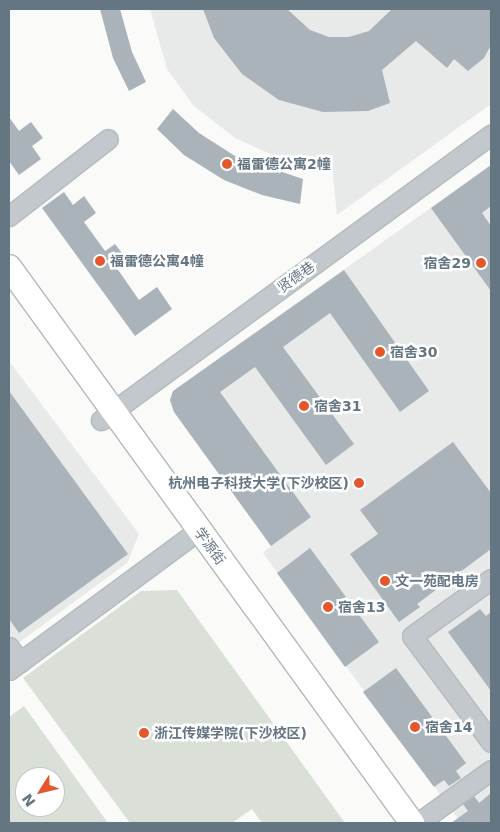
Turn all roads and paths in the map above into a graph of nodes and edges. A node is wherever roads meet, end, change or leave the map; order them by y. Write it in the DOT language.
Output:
graph roads {
  1 [pos="491,134"];
  2 [pos="108,139"];
  3 [pos="9,216"];
  4 [pos="9,267"];
  5 [pos="9,292"];
  6 [pos="106,416"];
  7 [pos="188,539"];
  8 [pos="491,579"];
  9 [pos="12,660"];
  10 [pos="491,742"];
  11 [pos="491,770"];
  12 [pos="394,823"];
  13 [pos="412,823"];
  14 [pos="418,823"];
  1 -- 6 [label="street, 贤德巷"];
  2 -- 3 [label="street"];
  4 -- 6 [label="main road, 学源街"];
  5 -- 6 [label="main road, 学源街"];
  6 -- 7 [label="main road, 学源街"];
  6 -- 13 [label="main road, 学源街"];
  7 -- 9 [label="street"];
  7 -- 12 [label="main road, 学源街"];
  8 -- 10 [label="street"];
  11 -- 14 [label="street"];
}
